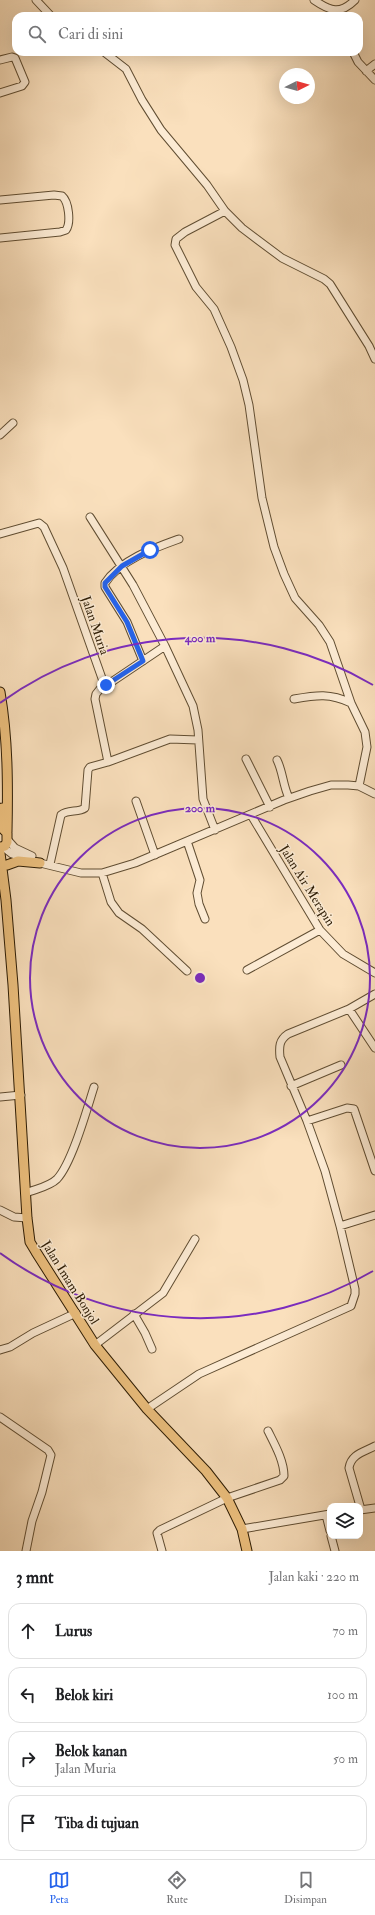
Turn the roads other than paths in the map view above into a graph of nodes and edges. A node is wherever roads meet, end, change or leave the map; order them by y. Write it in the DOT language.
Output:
graph roads {
  1 [pos="36,0"];
  2 [pos="314,0"];
  3 [pos="355,0"];
  4 [pos="47,12"];
  5 [pos="109,56"];
  6 [pos="356,56"];
  7 [pos="0,60"];
  8 [pos="375,64"];
  9 [pos="366,71"];
  10 [pos="375,80"];
  11 [pos="0,93"];
  12 [pos="0,200"];
  13 [pos="225,211"];
  14 [pos="0,238"];
  15 [pos="375,359"];
  16 [pos="13,423"];
  17 [pos="0,435"];
  18 [pos="90,518"];
  19 [pos="0,534"];
  20 [pos="179,539"];
  21 [pos="122,566"];
  22 [pos="165,646"];
  23 [pos="143,661"];
  24 [pos="104,684"];
  25 [pos="0,692"];
  26 [pos="294,698"];
  27 [pos="351,703"];
  28 [pos="198,740"];
  29 [pos="246,759"];
  30 [pos="277,760"];
  31 [pos="108,762"];
  32 [pos="8,776"];
  33 [pos="359,786"];
  34 [pos="375,794"];
  35 [pos="289,798"];
  36 [pos="136,801"];
  37 [pos="270,807"];
  38 [pos="251,815"];
  39 [pos="0,824"];
  40 [pos="214,830"];
  41 [pos="187,841"];
  42 [pos="3,842"];
  43 [pos="155,854"];
  44 [pos="46,863"];
  45 [pos="7,865"];
  46 [pos="102,873"];
  47 [pos="6,900"];
  48 [pos="205,919"];
  49 [pos="320,930"];
  50 [pos="247,970"];
  51 [pos="187,972"];
  52 [pos="375,973"];
  53 [pos="375,994"];
  54 [pos="349,1009"];
  55 [pos="375,1048"];
  56 [pos="341,1065"];
  57 [pos="291,1086"];
  58 [pos="94,1087"];
  59 [pos="21,1095"];
  60 [pos="0,1097"];
  61 [pos="308,1122"];
  62 [pos="375,1171"];
  63 [pos="26,1193"];
  64 [pos="1,1211"];
  65 [pos="375,1215"];
  66 [pos="27,1218"];
  67 [pos="340,1226"];
  68 [pos="196,1239"];
  69 [pos="76,1313"];
  70 [pos="134,1314"];
  71 [pos="96,1345"];
  72 [pos="152,1349"];
  73 [pos="0,1350"];
  74 [pos="147,1409"];
  75 [pos="0,1416"];
  76 [pos="268,1431"];
  77 [pos="375,1446"];
  78 [pos="227,1498"];
  79 [pos="359,1503"];
  80 [pos="363,1508"];
  81 [pos="375,1508"];
  82 [pos="327,1514"];
  83 [pos="242,1529"];
  84 [pos="332,1539"];
  85 [pos="26,1551"];
  86 [pos="162,1551"];
  87 [pos="247,1551"];
  88 [pos="335,1551"];
  1 -- 4 [label="street"];
  2 -- 3 [label="street"];
  5 -- 13 [label="street"];
  6 -- 9 [label="street"];
  7 -- 11 [label="street"];
  8 -- 9 [label="street"];
  9 -- 10 [label="street"];
  12 -- 14 [label="street"];
  13 -- 15 [label="street"];
  13 -- 27 [label="street"];
  16 -- 17 [label="street"];
  18 -- 21 [label="street"];
  19 -- 24 [label="street, Jalan Muria"];
  20 -- 21 [label="street"];
  21 -- 22 [label="street"];
  21 -- 23 [label="street"];
  22 -- 23 [label="street"];
  22 -- 28 [label="street"];
  23 -- 24 [label="street"];
  24 -- 31 [label="street"];
  25 -- 32 [label="main road, Jalan Imam Bonjol"];
  26 -- 27 [label="street"];
  27 -- 33 [label="street"];
  28 -- 31 [label="street"];
  28 -- 40 [label="street"];
  29 -- 37 [label="street"];
  30 -- 35 [label="street"];
  31 -- 44 [label="street"];
  32 -- 39 [label="main road, Jalan Imam Bonjol"];
  32 -- 42 [label="main road, Jalan Imam Bonjol"];
  33 -- 34 [label="street"];
  33 -- 35 [label="street"];
  35 -- 37 [label="street"];
  36 -- 43 [label="street"];
  37 -- 38 [label="street"];
  38 -- 40 [label="street"];
  38 -- 49 [label="street, Jalan Air Merapin"];
  40 -- 41 [label="street"];
  41 -- 43 [label="street"];
  41 -- 48 [label="street"];
  42 -- 44 [label="street"];
  42 -- 45 [label="main road, Jalan Imam Bonjol"];
  42 -- 47 [label="main road, Jalan Imam Bonjol"];
  43 -- 46 [label="street"];
  44 -- 45 [label="main road"];
  44 -- 46 [label="street"];
  45 -- 47 [label="main road, Jalan Imam Bonjol"];
  46 -- 51 [label="street"];
  47 -- 59 [label="main road, Jalan Imam Bonjol"];
  49 -- 50 [label="street"];
  49 -- 52 [label="street, Jalan Air Merapin"];
  53 -- 54 [label="street"];
  54 -- 55 [label="street"];
  54 -- 57 [label="street"];
  56 -- 57 [label="street"];
  57 -- 61 [label="street"];
  58 -- 63 [label="street"];
  59 -- 60 [label="street"];
  59 -- 63 [label="main road, Jalan Imam Bonjol"];
  61 -- 62 [label="street"];
  61 -- 67 [label="street"];
  63 -- 66 [label="main road, Jalan Imam Bonjol"];
  64 -- 66 [label="street"];
  65 -- 67 [label="street"];
  66 -- 69 [label="main road, Jalan Imam Bonjol"];
  67 -- 74 [label="street"];
  68 -- 70 [label="street"];
  69 -- 71 [label="main road, Jalan Imam Bonjol"];
  69 -- 73 [label="street"];
  70 -- 71 [label="street"];
  70 -- 72 [label="street"];
  71 -- 74 [label="main road, Jalan Imam Bonjol"];
  74 -- 78 [label="main road, Jalan Imam Bonjol"];
  75 -- 85 [label="street"];
  76 -- 78 [label="street"];
  77 -- 79 [label="street"];
  78 -- 83 [label="main road, Jalan Imam Bonjol"];
  78 -- 86 [label="street"];
  80 -- 81 [label="street"];
  82 -- 83 [label="street"];
  83 -- 87 [label="main road, Jalan Imam Bonjol"];
  84 -- 88 [label="street"];
}
